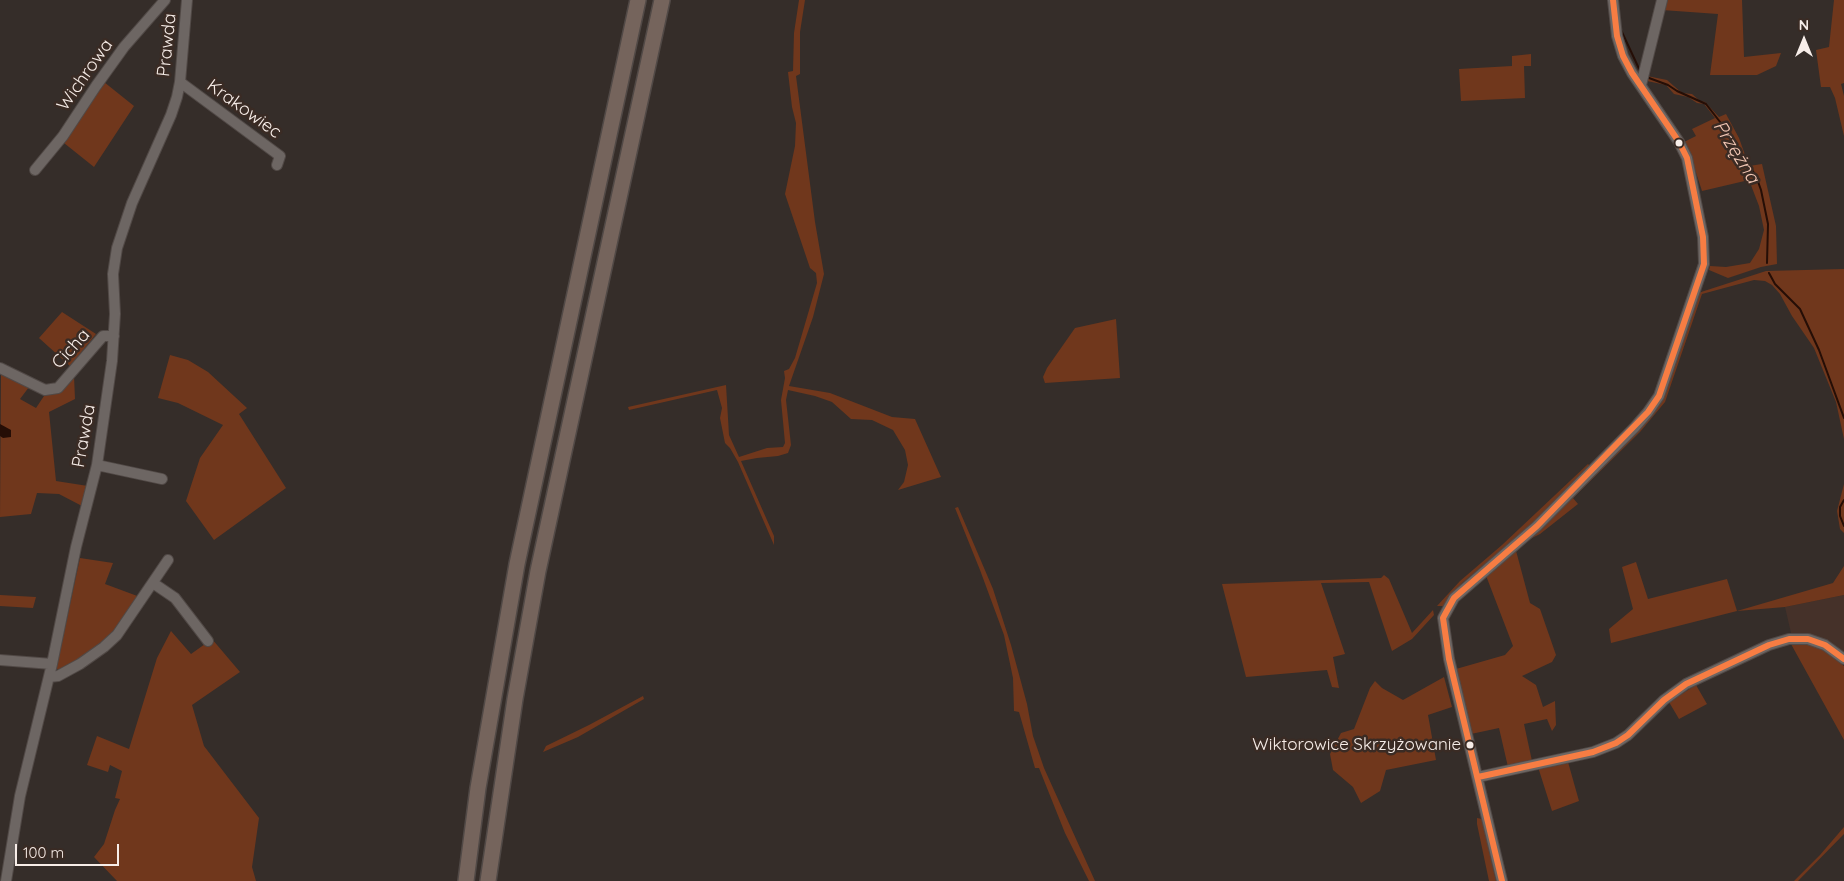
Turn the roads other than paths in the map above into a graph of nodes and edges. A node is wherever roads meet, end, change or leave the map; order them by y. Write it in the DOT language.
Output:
graph roads {
  1 [pos="165,0"];
  2 [pos="187,0"];
  3 [pos="638,0"];
  4 [pos="662,0"];
  5 [pos="1613,0"];
  6 [pos="1662,0"];
  7 [pos="180,82"];
  8 [pos="1641,85"];
  9 [pos="276,165"];
  10 [pos="35,170"];
  11 [pos="114,336"];
  12 [pos="0,368"];
  13 [pos="97,465"];
  14 [pos="162,479"];
  15 [pos="168,560"];
  16 [pos="153,583"];
  17 [pos="208,640"];
  18 [pos="1844,659"];
  19 [pos="0,660"];
  20 [pos="52,664"];
  21 [pos="49,677"];
  22 [pos="1478,778"];
  23 [pos="6,881"];
  24 [pos="466,881"];
  25 [pos="488,881"];
  26 [pos="1502,881"];
  1 -- 10 [label="street, Wichrowa"];
  2 -- 7 [label="street, Prawda"];
  3 -- 24 [label="highway"];
  4 -- 25 [label="highway"];
  5 -- 8 [label="street"];
  6 -- 8 [label="street"];
  7 -- 9 [label="street, Krakowiec"];
  7 -- 11 [label="street, Prawda"];
  8 -- 22 [label="street"];
  11 -- 12 [label="street, Cicha"];
  11 -- 13 [label="street, Prawda"];
  13 -- 14 [label="street"];
  13 -- 20 [label="street, Prawda"];
  15 -- 16 [label="street"];
  16 -- 17 [label="street"];
  16 -- 21 [label="street"];
  18 -- 22 [label="street"];
  19 -- 20 [label="street"];
  20 -- 21 [label="street, Prawda"];
  21 -- 23 [label="street, Prawda"];
  22 -- 26 [label="street"];
}
